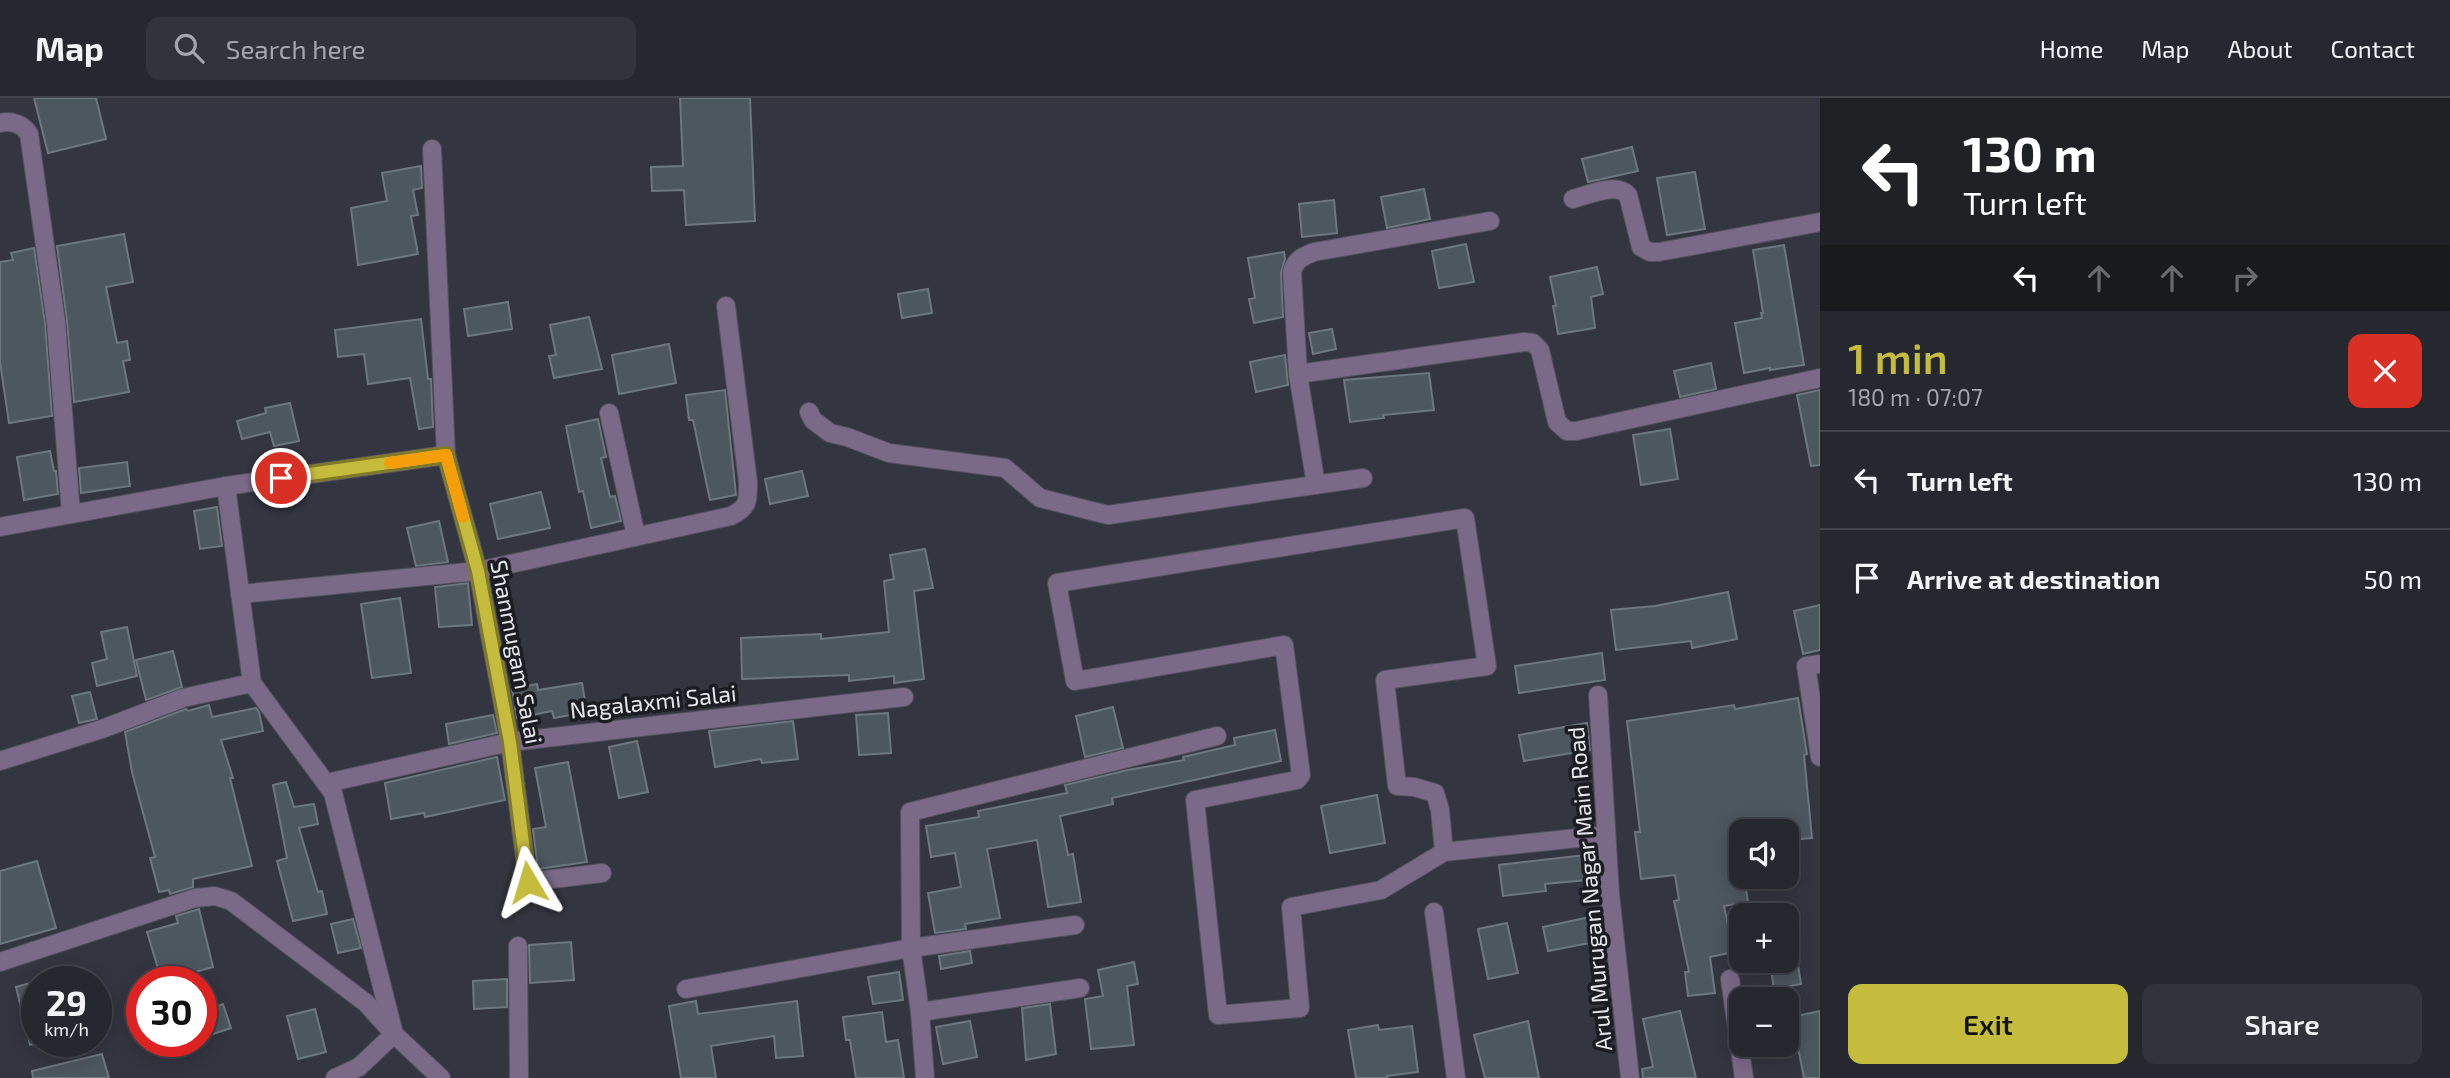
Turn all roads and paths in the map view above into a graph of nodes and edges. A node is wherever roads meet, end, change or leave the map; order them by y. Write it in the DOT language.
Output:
graph roads {
  1 [pos="0,123"];
  2 [pos="432,149"];
  3 [pos="1573,199"];
  4 [pos="1490,221"];
  5 [pos="1820,222"];
  6 [pos="726,306"];
  7 [pos="1298,374"];
  8 [pos="1820,378"];
  9 [pos="809,412"];
  10 [pos="609,413"];
  11 [pos="446,455"];
  12 [pos="1363,478"];
  13 [pos="1316,485"];
  14 [pos="226,486"];
  15 [pos="71,514"];
  16 [pos="0,527"];
  17 [pos="636,536"];
  18 [pos="478,571"];
  19 [pos="240,594"];
  20 [pos="1820,664"];
  21 [pos="252,683"];
  22 [pos="1598,695"];
  23 [pos="904,697"];
  24 [pos="1217,736"];
  25 [pos="510,742"];
  26 [pos="1819,747"];
  27 [pos="0,761"];
  28 [pos="327,783"];
  29 [pos="1606,835"];
  30 [pos="1444,852"];
  31 [pos="602,873"];
  32 [pos="1434,912"];
  33 [pos="1075,925"];
  34 [pos="518,946"];
  35 [pos="911,948"];
  36 [pos="0,961"];
  37 [pos="1730,979"];
  38 [pos="1080,988"];
  39 [pos="686,989"];
  40 [pos="920,1012"];
  41 [pos="394,1034"];
  42 [pos="335,1078"];
  43 [pos="441,1078"];
  44 [pos="519,1078"];
  45 [pos="925,1078"];
  46 [pos="1456,1078"];
  47 [pos="1630,1078"];
  48 [pos="1744,1078"];
  1 -- 15 [label="street"];
  2 -- 11 [label="street, Shanmugam Salai"];
  3 -- 5 [label="street"];
  4 -- 7 [label="street"];
  6 -- 17 [label="street"];
  7 -- 8 [label="street"];
  7 -- 13 [label="street"];
  9 -- 13 [label="street"];
  10 -- 17 [label="street"];
  11 -- 14 [label="street"];
  11 -- 18 [label="street, Shanmugam Salai"];
  12 -- 13 [label="street"];
  14 -- 15 [label="street"];
  14 -- 19 [label="street"];
  15 -- 16 [label="street"];
  17 -- 18 [label="street"];
  18 -- 19 [label="street"];
  18 -- 25 [label="street, Shanmugam Salai"];
  19 -- 21 [label="street"];
  20 -- 26 [label="street"];
  21 -- 27 [label="street"];
  21 -- 28 [label="street"];
  22 -- 29 [label="street, Arul Murugan Nagar Main Road"];
  23 -- 25 [label="street, Nagalaxmi Salai"];
  24 -- 35 [label="street"];
  25 -- 28 [label="street, Nagalaxmi Salai"];
  25 -- 31 [label="street, Shanmugam Salai"];
  28 -- 41 [label="street"];
  29 -- 30 [label="street"];
  29 -- 47 [label="street, Arul Murugan Nagar Main Road"];
  30 -- 30 [label="street"];
  32 -- 46 [label="street"];
  33 -- 35 [label="street"];
  34 -- 44 [label="street"];
  35 -- 39 [label="street"];
  35 -- 40 [label="street"];
  36 -- 41 [label="street"];
  37 -- 48 [label="street"];
  38 -- 40 [label="street"];
  40 -- 45 [label="street"];
  41 -- 42 [label="street"];
  41 -- 43 [label="street"];
}
